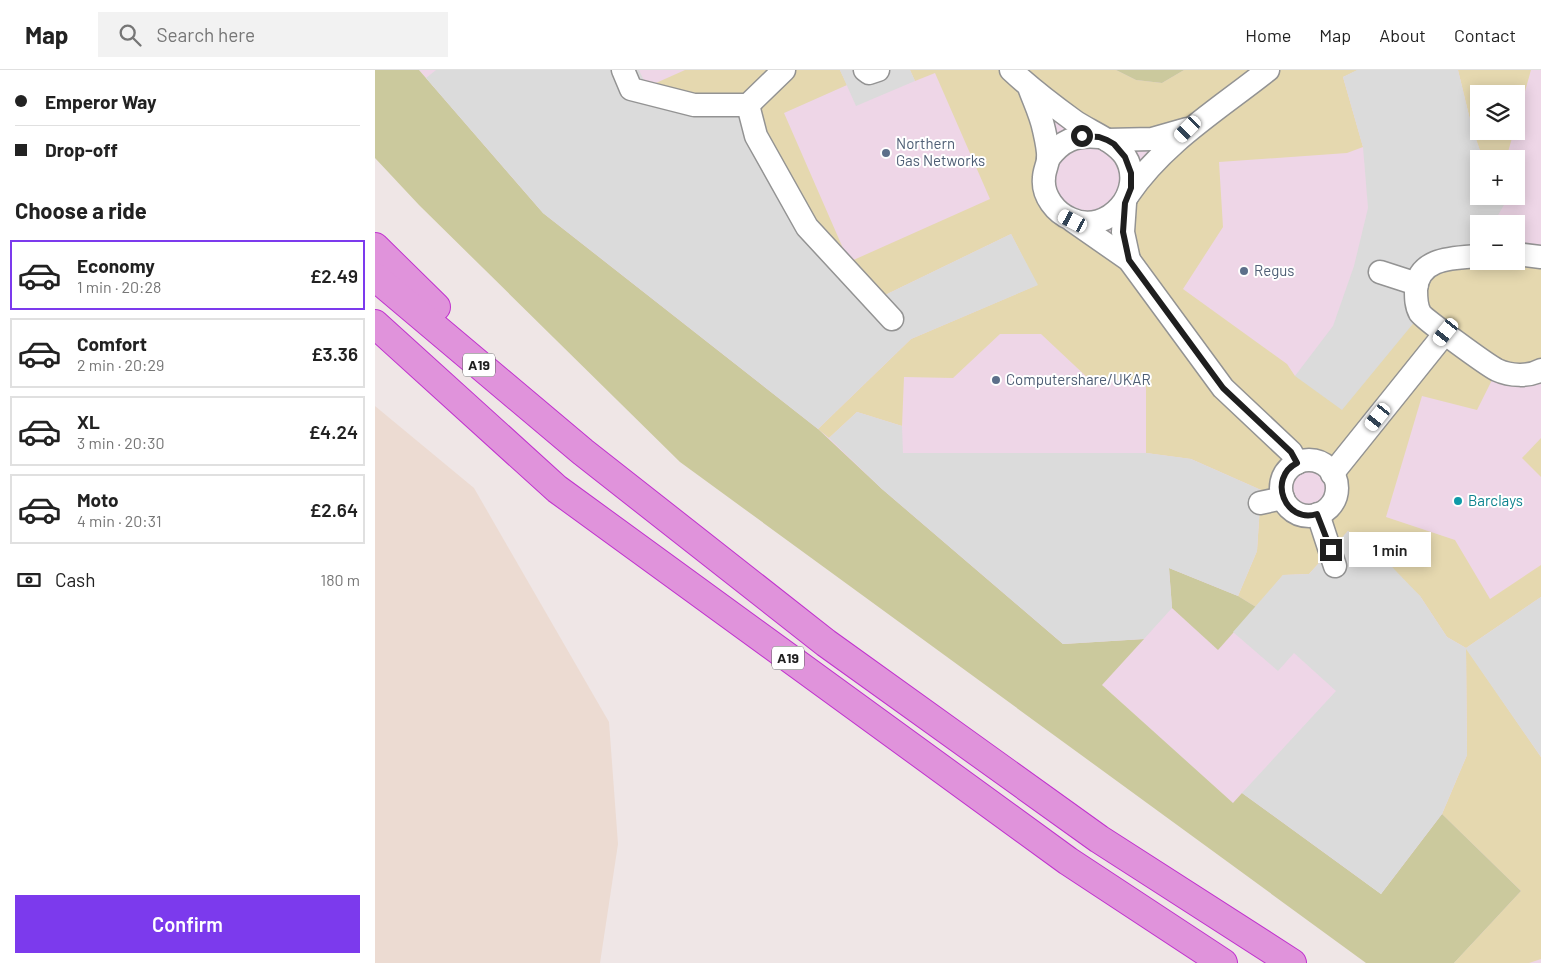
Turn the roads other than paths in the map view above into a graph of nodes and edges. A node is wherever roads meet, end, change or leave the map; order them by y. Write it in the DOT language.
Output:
graph roads {
  1 [pos="623,70"];
  2 [pos="784,70"];
  3 [pos="865,70"];
  4 [pos="878,70"];
  5 [pos="1011,70"];
  6 [pos="1268,70"];
  7 [pos="1029,87"];
  8 [pos="748,105"];
  9 [pos="1188,129"];
  10 [pos="1103,138"];
  11 [pos="1048,159"];
  12 [pos="1126,200"];
  13 [pos="1073,221"];
  14 [pos="375,247"];
  15 [pos="1525,255"];
  16 [pos="1470,257"];
  17 [pos="1541,257"];
  18 [pos="1129,260"];
  19 [pos="1380,272"];
  20 [pos="375,278"];
  21 [pos="1417,284"];
  22 [pos="892,319"];
  23 [pos="375,324"];
  24 [pos="1446,332"];
  25 [pos="375,344"];
  26 [pos="1541,370"];
  27 [pos="583,452"];
  28 [pos="1297,463"];
  29 [pos="1332,474"];
  30 [pos="557,489"];
  31 [pos="1283,498"];
  32 [pos="1260,503"];
  33 [pos="1317,514"];
  34 [pos="1335,566"];
  35 [pos="1223,963"];
  36 [pos="1292,963"];
  1 -- 8 [label="street"];
  2 -- 8 [label="street"];
  3 -- 4 [label="street"];
  5 -- 7 [label="street"];
  6 -- 9 [label="street"];
  7 -- 10 [label="street"];
  7 -- 11 [label="street"];
  8 -- 22 [label="street"];
  9 -- 10 [label="street"];
  9 -- 12 [label="street"];
  10 -- 11 [label="street"];
  10 -- 12 [label="street"];
  11 -- 13 [label="street"];
  12 -- 13 [label="street"];
  12 -- 18 [label="street"];
  13 -- 18 [label="street"];
  14 -- 27 [label="highway"];
  15 -- 17 [label="street"];
  16 -- 21 [label="street"];
  18 -- 28 [label="street"];
  19 -- 21 [label="street"];
  20 -- 27 [label="highway, A19"];
  21 -- 24 [label="street"];
  23 -- 30 [label="highway, A19"];
  24 -- 26 [label="street"];
  24 -- 29 [label="street"];
  25 -- 30 [label="highway"];
  27 -- 36 [label="highway, A19"];
  28 -- 29 [label="street"];
  28 -- 31 [label="street"];
  29 -- 33 [label="street"];
  30 -- 35 [label="highway, A19"];
  31 -- 32 [label="street"];
  31 -- 33 [label="street"];
  33 -- 34 [label="street"];
}
